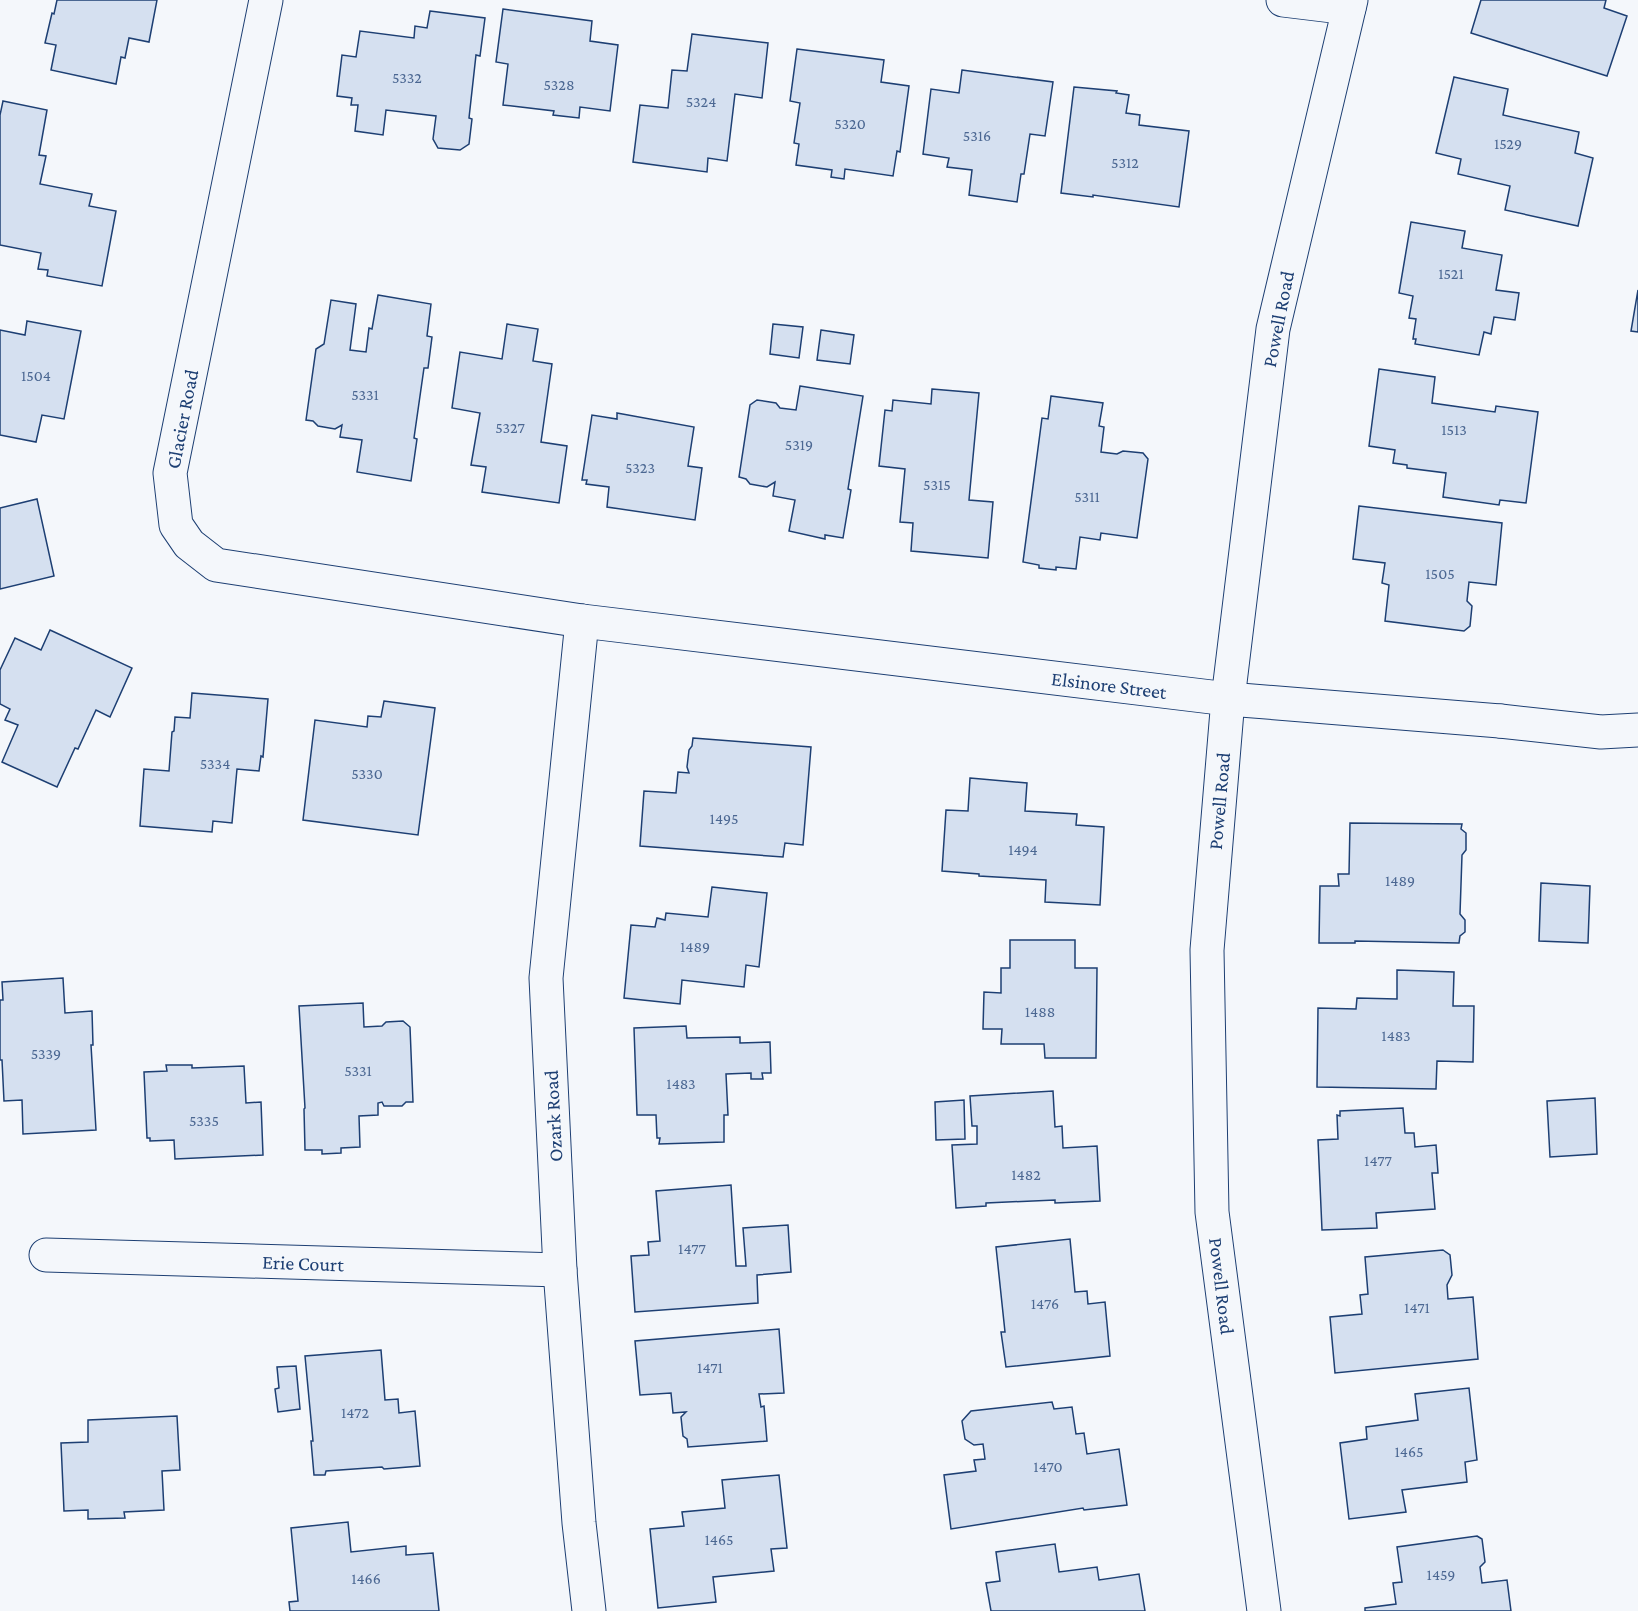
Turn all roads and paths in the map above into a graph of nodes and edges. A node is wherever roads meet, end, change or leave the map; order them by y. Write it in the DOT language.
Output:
graph roads {
  1 [pos="266,0"];
  2 [pos="1283,0"];
  3 [pos="1350,4"];
  4 [pos="582,621"];
  5 [pos="1228,699"];
  6 [pos="1638,730"];
  7 [pos="46,1256"];
  8 [pos="560,1270"];
  9 [pos="589,1611"];
  10 [pos="1264,1611"];
  1 -- 4 [label="street, Glacier Road"];
  2 -- 3 [label="street"];
  3 -- 5 [label="street, Powell Road"];
  4 -- 5 [label="street, Elsinore Street"];
  4 -- 8 [label="street, Ozark Road"];
  5 -- 6 [label="street, Elsinore Street"];
  5 -- 10 [label="street, Powell Road"];
  7 -- 8 [label="street, Erie Court"];
  8 -- 9 [label="street, Ozark Road"];
}
